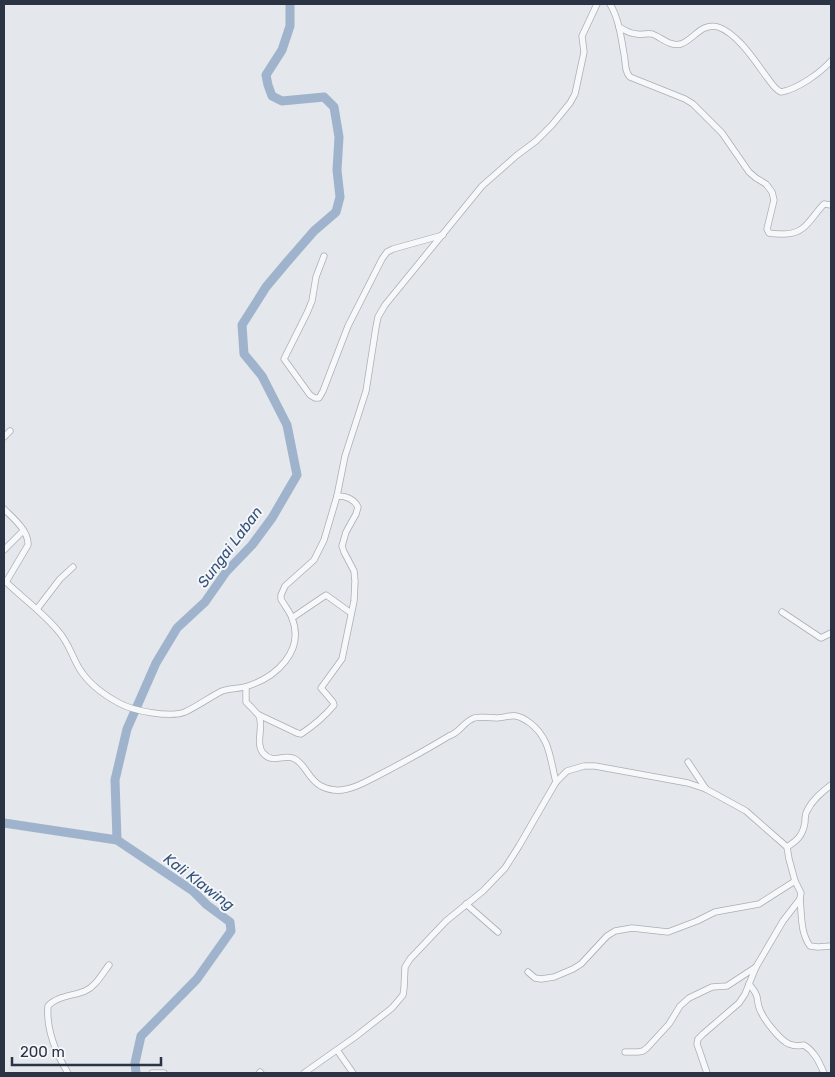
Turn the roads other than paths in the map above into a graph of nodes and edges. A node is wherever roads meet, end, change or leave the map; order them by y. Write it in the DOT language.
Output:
graph roads {
  1 [pos="598,4"];
  2 [pos="610,4"];
  3 [pos="619,28"];
  4 [pos="831,61"];
  5 [pos="831,205"];
  6 [pos="443,235"];
  7 [pos="324,256"];
  8 [pos="10,431"];
  9 [pos="4,437"];
  10 [pos="337,496"];
  11 [pos="4,509"];
  12 [pos="23,531"];
  13 [pos="4,550"];
  14 [pos="73,567"];
  15 [pos="5,581"];
  16 [pos="37,609"];
  17 [pos="782,612"];
  18 [pos="351,613"];
  19 [pos="292,618"];
  20 [pos="831,633"];
  21 [pos="246,687"];
  22 [pos="259,716"];
  23 [pos="688,762"];
  24 [pos="556,782"];
  25 [pos="831,785"];
  26 [pos="706,790"];
  27 [pos="787,847"];
  28 [pos="795,881"];
  29 [pos="800,899"];
  30 [pos="466,904"];
  31 [pos="498,932"];
  32 [pos="831,946"];
  33 [pos="109,965"];
  34 [pos="756,967"];
  35 [pos="528,972"];
  36 [pos="749,984"];
  37 [pos="337,1050"];
  38 [pos="625,1052"];
  39 [pos="65,1072"];
  40 [pos="152,1073"];
  41 [pos="164,1073"];
  42 [pos="304,1073"];
  43 [pos="354,1073"];
  44 [pos="707,1073"];
  45 [pos="824,1073"];
  1 -- 6 [label="street"];
  2 -- 3 [label="street"];
  3 -- 4 [label="street"];
  3 -- 5 [label="street"];
  6 -- 7 [label="street"];
  6 -- 10 [label="street"];
  8 -- 9 [label="street"];
  10 -- 18 [label="street"];
  10 -- 19 [label="street"];
  11 -- 12 [label="street"];
  12 -- 13 [label="street"];
  12 -- 15 [label="street"];
  14 -- 16 [label="street"];
  15 -- 16 [label="street"];
  16 -- 21 [label="street"];
  17 -- 20 [label="street"];
  18 -- 19 [label="street"];
  18 -- 22 [label="street"];
  19 -- 21 [label="street"];
  21 -- 22 [label="street"];
  22 -- 24 [label="street"];
  23 -- 26 [label="street"];
  24 -- 26 [label="street"];
  24 -- 30 [label="street"];
  25 -- 27 [label="street"];
  26 -- 27 [label="street"];
  27 -- 28 [label="street"];
  28 -- 29 [label="street"];
  28 -- 35 [label="street"];
  29 -- 32 [label="street"];
  29 -- 34 [label="street"];
  30 -- 31 [label="street"];
  30 -- 37 [label="street"];
  33 -- 39 [label="street"];
  34 -- 36 [label="street"];
  34 -- 38 [label="street"];
  36 -- 44 [label="street"];
  36 -- 45 [label="street"];
  37 -- 42 [label="street"];
  37 -- 43 [label="street"];
  40 -- 41 [label="street"];
}
